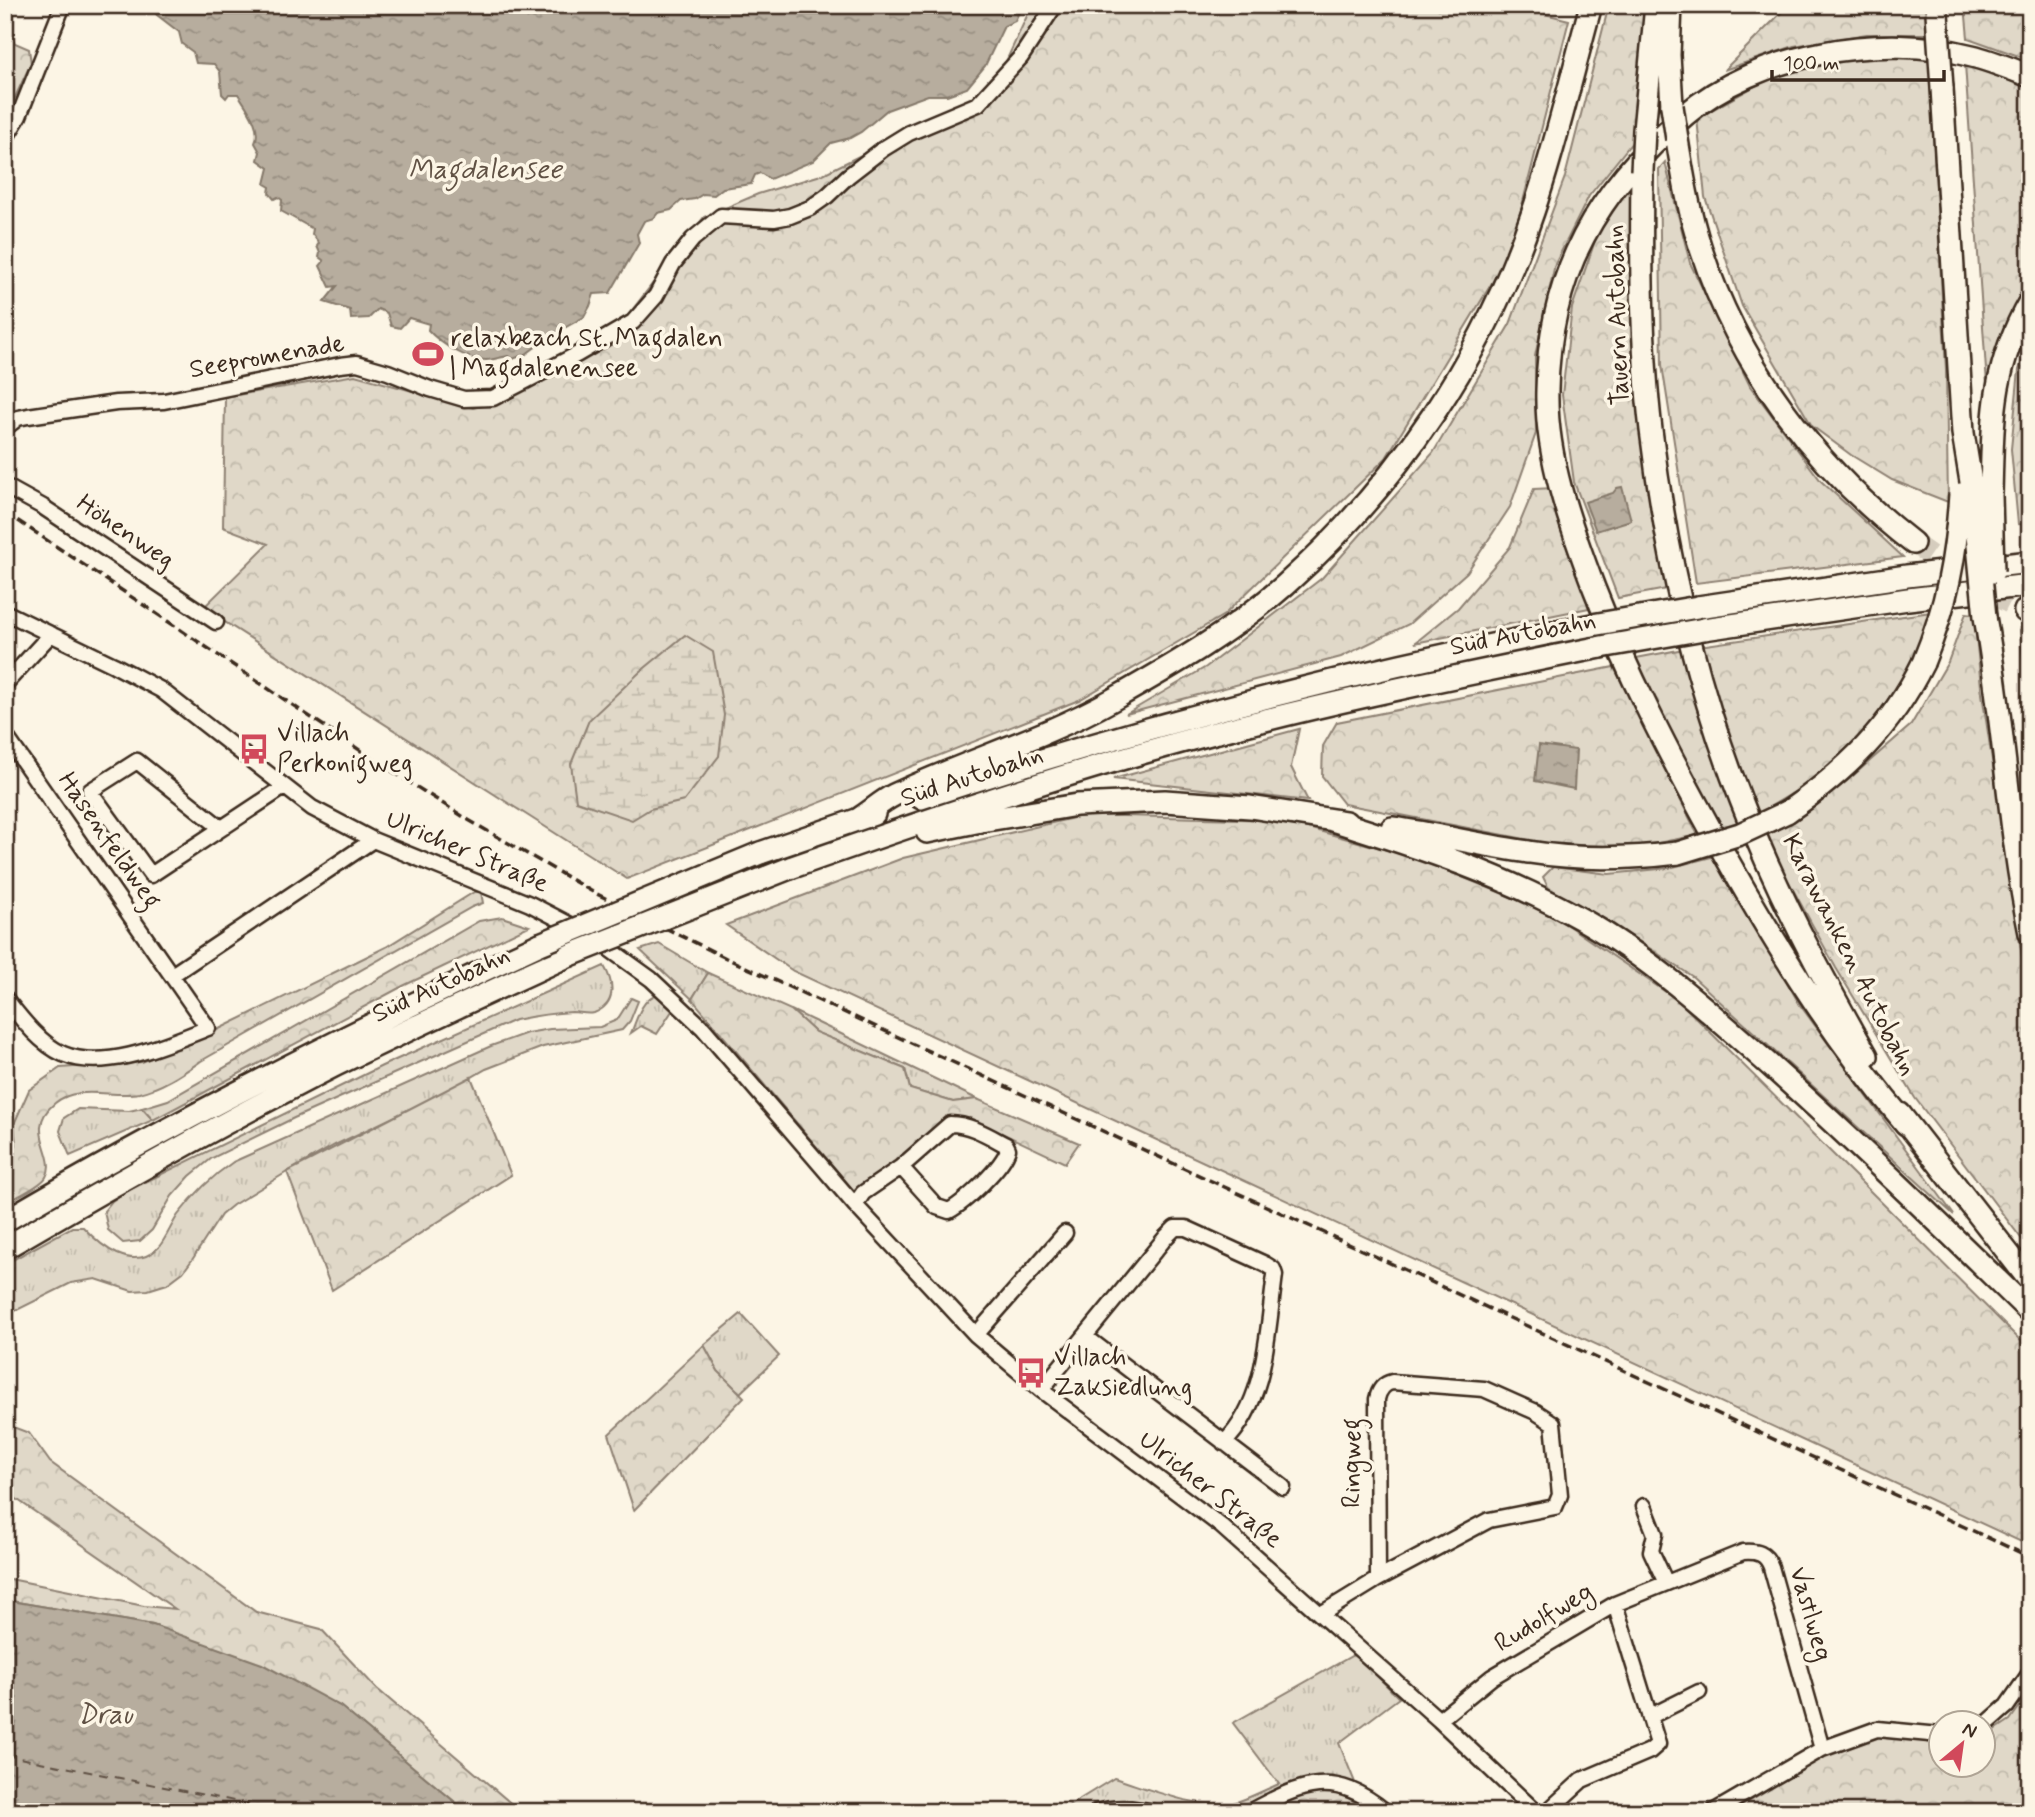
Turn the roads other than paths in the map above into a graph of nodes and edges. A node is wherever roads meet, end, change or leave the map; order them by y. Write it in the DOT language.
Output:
graph roads {
  1 [pos="63,5"];
  2 [pos="1055,5"];
  3 [pos="1591,5"];
  4 [pos="1656,5"];
  5 [pos="1671,5"];
  6 [pos="1937,9"];
  7 [pos="2030,76"];
  8 [pos="5,139"];
  9 [pos="2030,301"];
  10 [pos="5,428"];
  11 [pos="5,486"];
  12 [pos="1974,494"];
  13 [pos="1913,543"];
  14 [pos="2030,562"];
  15 [pos="2030,585"];
  16 [pos="5,612"];
  17 [pos="1696,618"];
  18 [pos="216,622"];
  19 [pos="51,634"];
  20 [pos="1994,669"];
  21 [pos="5,684"];
  22 [pos="5,735"];
  23 [pos="284,787"];
  24 [pos="860,818"];
  25 [pos="1332,820"];
  26 [pos="221,828"];
  27 [pos="883,835"];
  28 [pos="373,839"];
  29 [pos="2030,933"];
  30 [pos="172,975"];
  31 [pos="5,998"];
  32 [pos="1906,1124"];
  33 [pos="901,1167"];
  34 [pos="855,1205"];
  35 [pos="5,1221"];
  36 [pos="1065,1233"];
  37 [pos="5,1248"];
  38 [pos="2030,1282"];
  39 [pos="2030,1312"];
  40 [pos="976,1335"];
  41 [pos="1086,1337"];
  42 [pos="1041,1390"];
  43 [pos="1224,1443"];
  44 [pos="1283,1486"];
  45 [pos="1644,1506"];
  46 [pos="1378,1579"];
  47 [pos="1666,1583"];
  48 [pos="1615,1604"];
  49 [pos="1321,1614"];
  50 [pos="2029,1678"];
  51 [pos="1699,1692"];
  52 [pos="1651,1716"];
  53 [pos="1996,1716"];
  54 [pos="1439,1720"];
  55 [pos="1926,1734"];
  56 [pos="1822,1749"];
  57 [pos="1097,1812"];
  58 [pos="1153,1812"];
  59 [pos="1250,1812"];
  60 [pos="1386,1812"];
  61 [pos="1536,1812"];
  62 [pos="1547,1812"];
  63 [pos="1713,1812"];
  1 -- 8 [label="street"];
  2 -- 10 [label="street, Seepromenade"];
  3 -- 24 [label="highway"];
  4 -- 17 [label="highway, Tauern Autobahn, bridge"];
  5 -- 13 [label="highway, bridge"];
  6 -- 12 [label="highway, bridge"];
  7 -- 32 [label="highway"];
  9 -- 12 [label="highway"];
  11 -- 18 [label="street, Höhenweg"];
  12 -- 20 [label="highway, bridge"];
  12 -- 20 [label="highway, bridge"];
  12 -- 25 [label="highway, bridge"];
  14 -- 17 [label="highway, Süd Autobahn"];
  15 -- 17 [label="highway, Süd Autobahn"];
  16 -- 19 [label="street, Ulricher Straße"];
  17 -- 24 [label="highway, Süd Autobahn, bridge"];
  17 -- 27 [label="highway, Süd Autobahn, bridge"];
  17 -- 32 [label="highway, Karawanken Autobahn"];
  19 -- 21 [label="street"];
  19 -- 23 [label="street, Ulricher Straße"];
  20 -- 29 [label="highway"];
  22 -- 30 [label="street, Hasenfeldweg"];
  23 -- 26 [label="street"];
  23 -- 28 [label="street, Ulricher Straße"];
  24 -- 35 [label="highway, Süd Autobahn, bridge"];
  25 -- 27 [label="highway"];
  25 -- 39 [label="highway"];
  26 -- 26 [label="street"];
  27 -- 37 [label="highway, Süd Autobahn, bridge"];
  28 -- 30 [label="street"];
  28 -- 34 [label="street, Ulricher Straße"];
  30 -- 31 [label="street, Hasenfeldweg"];
  32 -- 38 [label="highway, Karawanken Autobahn"];
  33 -- 33 [label="street"];
  33 -- 34 [label="street"];
  34 -- 40 [label="street, Ulricher Straße"];
  36 -- 40 [label="street"];
  40 -- 42 [label="street, Ulricher Straße"];
  41 -- 42 [label="street"];
  41 -- 43 [label="street"];
  41 -- 43 [label="street"];
  42 -- 49 [label="street, Ulricher Straße"];
  43 -- 44 [label="street"];
  45 -- 47 [label="street"];
  46 -- 46 [label="street, Ringweg"];
  46 -- 49 [label="street, Ringweg"];
  47 -- 48 [label="street, Vastlweg"];
  47 -- 56 [label="street, Vastlweg"];
  48 -- 52 [label="street, Rudolfweg"];
  48 -- 54 [label="street, Rudolfweg"];
  49 -- 54 [label="street, Ulricher Straße"];
  50 -- 53 [label="street"];
  51 -- 52 [label="street"];
  52 -- 62 [label="street, Rudolfweg"];
  54 -- 61 [label="street, Ulricher Straße"];
  55 -- 56 [label="street"];
  56 -- 63 [label="street"];
  57 -- 58 [label="street"];
  59 -- 60 [label="street"];
}
